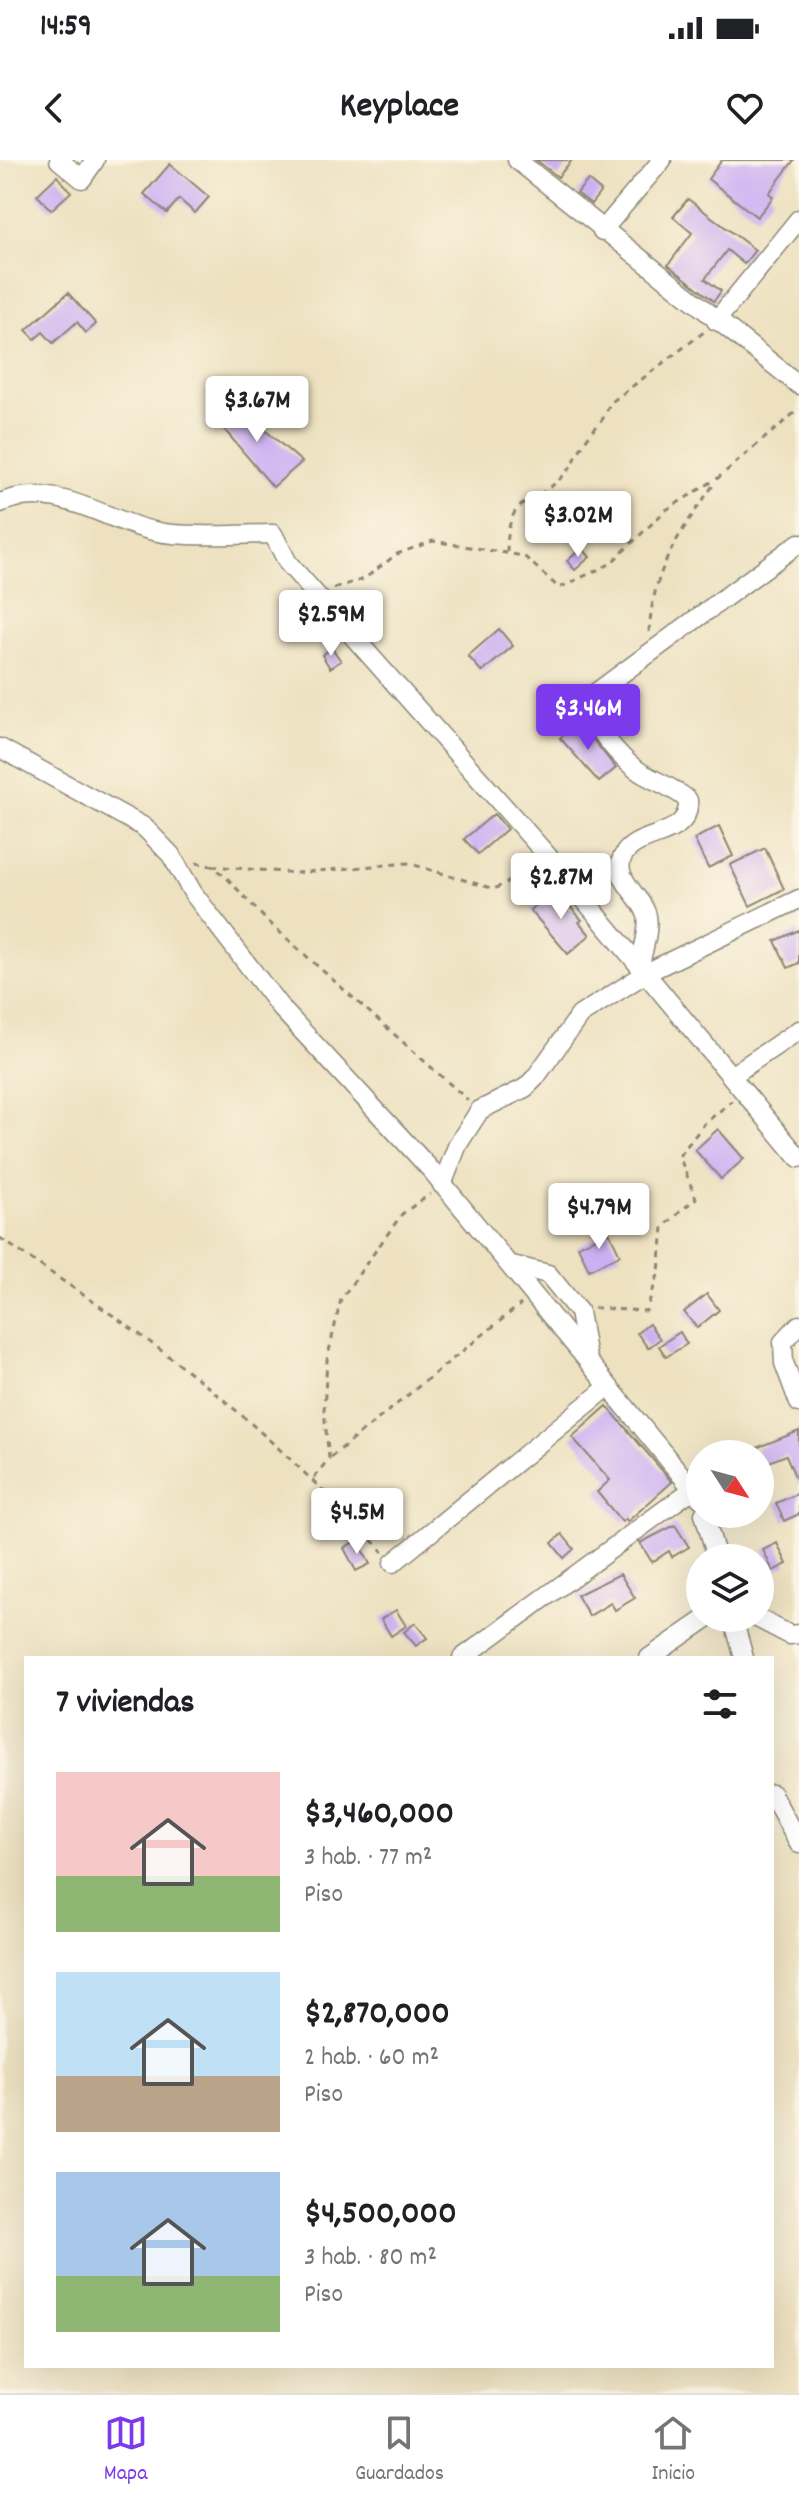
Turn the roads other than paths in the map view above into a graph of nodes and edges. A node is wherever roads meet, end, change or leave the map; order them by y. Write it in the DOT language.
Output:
graph roads {
  1 [pos="59,160"];
  2 [pos="95,160"];
  3 [pos="517,160"];
  4 [pos="662,160"];
  5 [pos="799,219"];
  6 [pos="602,231"];
  7 [pos="716,321"];
  8 [pos="799,385"];
  9 [pos="0,503"];
  10 [pos="799,543"];
  11 [pos="0,748"];
  12 [pos="799,899"];
  13 [pos="644,969"];
  14 [pos="799,1030"];
  15 [pos="737,1083"];
  16 [pos="799,1158"];
  17 [pos="442,1185"];
  18 [pos="512,1265"];
  19 [pos="799,1325"];
  20 [pos="588,1361"];
  21 [pos="608,1387"];
  22 [pos="799,1403"];
  23 [pos="686,1481"];
  24 [pos="686,1500"];
  25 [pos="393,1563"];
  26 [pos="774,1627"];
  27 [pos="687,1632"];
  28 [pos="737,1632"];
  29 [pos="799,1634"];
  30 [pos="465,1656"];
  31 [pos="652,1656"];
  32 [pos="743,1656"];
  33 [pos="774,1798"];
  34 [pos="799,1844"];
  1 -- 2 [label="street"];
  3 -- 6 [label="street"];
  4 -- 6 [label="street"];
  5 -- 7 [label="street"];
  6 -- 7 [label="street"];
  7 -- 8 [label="street"];
  9 -- 13 [label="street"];
  10 -- 13 [label="street"];
  11 -- 17 [label="street"];
  12 -- 13 [label="street"];
  13 -- 15 [label="street"];
  13 -- 17 [label="street"];
  14 -- 15 [label="street"];
  15 -- 16 [label="street"];
  17 -- 18 [label="street"];
  18 -- 20 [label="street"];
  18 -- 20 [label="street"];
  19 -- 22 [label="street"];
  20 -- 21 [label="street"];
  21 -- 23 [label="street"];
  21 -- 25 [label="street"];
  24 -- 30 [label="street"];
  26 -- 29 [label="street"];
  27 -- 31 [label="street"];
  28 -- 32 [label="street"];
  33 -- 34 [label="street"];
}
